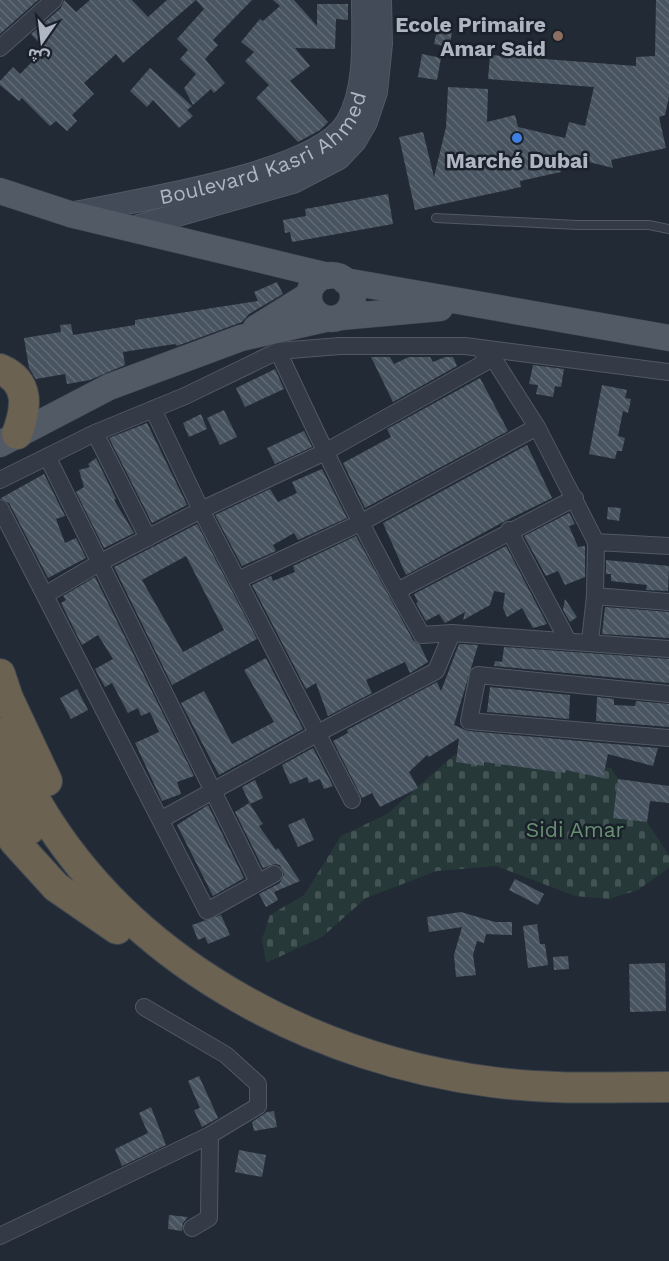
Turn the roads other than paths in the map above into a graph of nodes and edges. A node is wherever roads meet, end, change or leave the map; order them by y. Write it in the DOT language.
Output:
graph roads {
  1 [pos="54,0"];
  2 [pos="363,0"];
  3 [pos="380,0"];
  4 [pos="0,48"];
  5 [pos="0,191"];
  6 [pos="188,201"];
  7 [pos="70,214"];
  8 [pos="436,218"];
  9 [pos="128,229"];
  10 [pos="669,229"];
  11 [pos="205,246"];
  12 [pos="324,284"];
  13 [pos="486,305"];
  14 [pos="333,318"];
  15 [pos="241,338"];
  16 [pos="669,338"];
  17 [pos="465,346"];
  18 [pos="278,351"];
  19 [pos="493,358"];
  20 [pos="0,369"];
  21 [pos="669,372"];
  22 [pos="153,409"];
  23 [pos="537,427"];
  24 [pos="95,433"];
  25 [pos="9,439"];
  26 [pos="325,452"];
  27 [pos="48,458"];
  28 [pos="0,480"];
  29 [pos="575,498"];
  30 [pos="0,508"];
  31 [pos="201,510"];
  32 [pos="362,522"];
  33 [pos="509,530"];
  34 [pos="148,538"];
  35 [pos="596,542"];
  36 [pos="669,546"];
  37 [pos="99,563"];
  38 [pos="238,580"];
  39 [pos="397,591"];
  40 [pos="45,595"];
  41 [pos="595,596"];
  42 [pos="669,602"];
  43 [pos="452,633"];
  44 [pos="567,639"];
  45 [pos="590,641"];
  46 [pos="669,649"];
  47 [pos="0,674"];
  48 [pos="669,694"];
  49 [pos="0,733"];
  50 [pos="318,733"];
  51 [pos="669,738"];
  52 [pos="0,781"];
  53 [pos="215,792"];
  54 [pos="352,800"];
  55 [pos="162,819"];
  56 [pos="0,820"];
  57 [pos="273,873"];
  58 [pos="258,882"];
  59 [pos="129,928"];
  60 [pos="144,1007"];
  61 [pos="669,1087"];
  62 [pos="669,1106"];
  63 [pos="210,1135"];
  64 [pos="192,1228"];
  65 [pos="0,1236"];
  1 -- 4 [label="street"];
  2 -- 6 [label="main road, Boulevard Kasri Ahmed"];
  3 -- 6 [label="main road, Boulevard Kasri Ahmed"];
  5 -- 7 [label="main road"];
  6 -- 7 [label="main road, Boulevard Kasri Ahmed"];
  6 -- 9 [label="main road, Boulevard Kasri Ahmed"];
  6 -- 11 [label="main road"];
  7 -- 9 [label="main road"];
  8 -- 10 [label="lane"];
  9 -- 11 [label="main road"];
  11 -- 12 [label="main road"];
  12 -- 13 [label="main road"];
  12 -- 14 [label="main road"];
  12 -- 14 [label="main road"];
  12 -- 15 [label="main road"];
  13 -- 14 [label="main road"];
  13 -- 16 [label="main road"];
  14 -- 15 [label="main road"];
  15 -- 25 [label="main road"];
  17 -- 18 [label="street"];
  17 -- 19 [label="street"];
  17 -- 21 [label="street"];
  18 -- 22 [label="street"];
  18 -- 26 [label="street"];
  19 -- 23 [label="street"];
  19 -- 26 [label="street"];
  20 -- 25 [label="highway"];
  22 -- 24 [label="street"];
  22 -- 31 [label="street"];
  23 -- 29 [label="street"];
  23 -- 32 [label="street"];
  24 -- 27 [label="street"];
  24 -- 34 [label="street"];
  26 -- 31 [label="street"];
  26 -- 32 [label="street"];
  27 -- 28 [label="street"];
  27 -- 37 [label="street"];
  29 -- 33 [label="street"];
  29 -- 35 [label="street"];
  30 -- 40 [label="street"];
  31 -- 34 [label="street"];
  31 -- 38 [label="street"];
  32 -- 38 [label="street"];
  32 -- 39 [label="street"];
  33 -- 39 [label="street"];
  33 -- 44 [label="street"];
  34 -- 37 [label="street"];
  35 -- 36 [label="street"];
  35 -- 41 [label="street"];
  37 -- 40 [label="street"];
  37 -- 53 [label="street"];
  38 -- 50 [label="street"];
  39 -- 43 [label="street"];
  40 -- 55 [label="street"];
  41 -- 42 [label="street"];
  41 -- 45 [label="street"];
  43 -- 44 [label="street"];
  43 -- 50 [label="street"];
  44 -- 45 [label="street"];
  45 -- 46 [label="street"];
  47 -- 59 [label="highway"];
  48 -- 51 [label="street"];
  49 -- 59 [label="highway"];
  50 -- 53 [label="street"];
  50 -- 54 [label="street"];
  52 -- 59 [label="highway"];
  53 -- 55 [label="street"];
  53 -- 58 [label="street"];
  55 -- 58 [label="street"];
  56 -- 59 [label="highway"];
  57 -- 58 [label="street"];
  59 -- 61 [label="highway"];
  59 -- 62 [label="highway"];
  60 -- 63 [label="street"];
  63 -- 64 [label="street"];
  63 -- 65 [label="street"];
}
